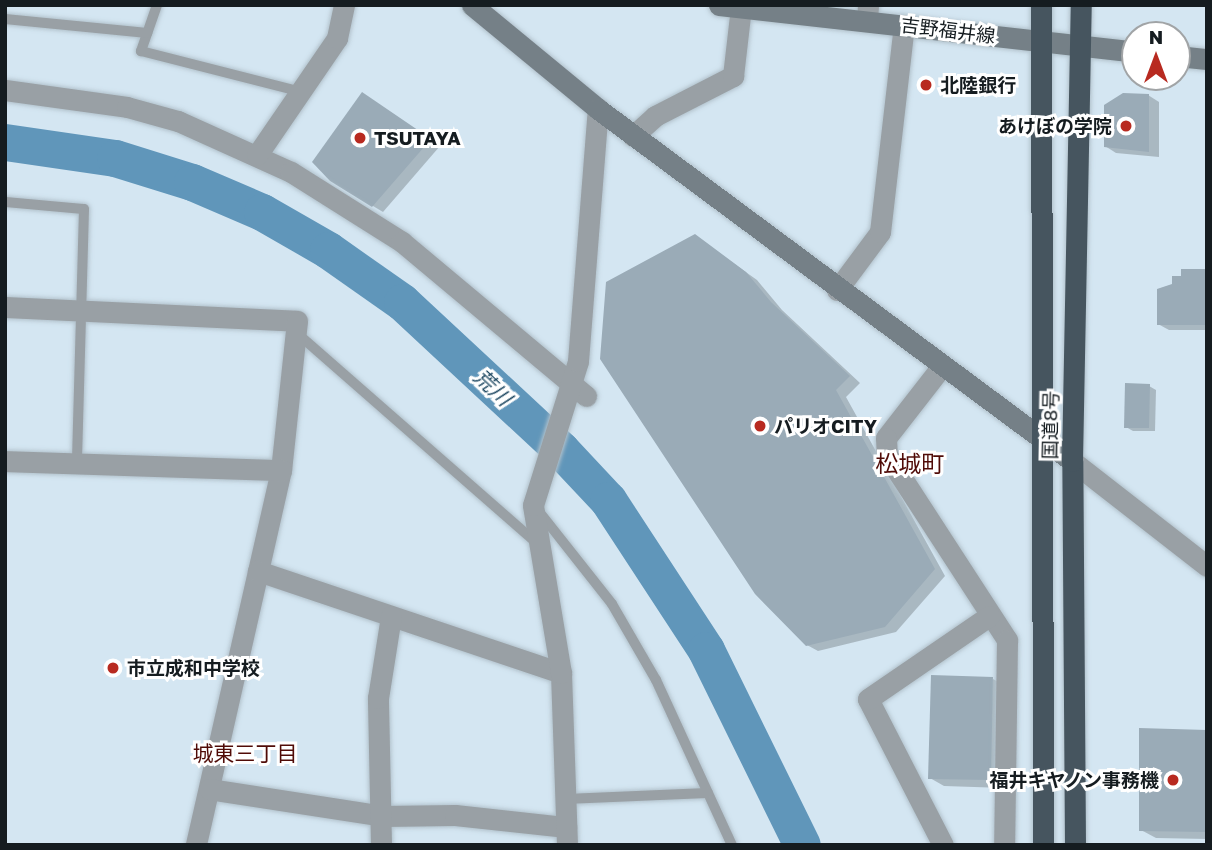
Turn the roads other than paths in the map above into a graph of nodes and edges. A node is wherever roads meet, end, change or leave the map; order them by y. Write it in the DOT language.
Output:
graph roads {
  1 [pos="157,5"];
  2 [pos="344,5"];
  3 [pos="472,5"];
  4 [pos="719,5"];
  5 [pos="1041,5"];
  6 [pos="1081,5"];
  7 [pos="741,8"];
  8 [pos="868,13"];
  9 [pos="5,19"];
  10 [pos="904,25"];
  11 [pos="147,33"];
  12 [pos="1040,41"];
  13 [pos="1080,46"];
  14 [pos="1121,50"];
  15 [pos="5,90"];
  16 [pos="303,92"];
  17 [pos="598,109"];
  18 [pos="634,136"];
  19 [pos="257,155"];
  20 [pos="5,202"];
  21 [pos="837,290"];
  22 [pos="5,307"];
  23 [pos="81,311"];
  24 [pos="298,334"];
  25 [pos="942,366"];
  26 [pos="574,389"];
  27 [pos="1040,437"];
  28 [pos="5,461"];
  29 [pos="1072,461"];
  30 [pos="77,464"];
  31 [pos="281,470"];
  32 [pos="533,505"];
  33 [pos="536,542"];
  34 [pos="1207,566"];
  35 [pos="258,571"];
  36 [pos="391,616"];
  37 [pos="989,616"];
  38 [pos="561,673"];
  39 [pos="209,789"];
  40 [pos="708,793"];
  41 [pos="565,800"];
  42 [pos="383,816"];
  43 [pos="567,836"];
  44 [pos="197,845"];
  45 [pos="380,845"];
  46 [pos="732,845"];
  47 [pos="943,845"];
  48 [pos="1004,845"];
  49 [pos="1043,845"];
  50 [pos="1075,845"];
  1 -- 11 [label="lane"];
  2 -- 16 [label="street"];
  3 -- 17 [label="street"];
  4 -- 7 [label="street, 吉野福井線"];
  5 -- 12 [label="highway, 国道8号"];
  6 -- 13 [label="highway, 国道8号"];
  7 -- 8 [label="street, 吉野福井線"];
  7 -- 18 [label="street"];
  8 -- 10 [label="street, 吉野福井線"];
  9 -- 11 [label="lane"];
  10 -- 12 [label="street, 吉野福井線"];
  10 -- 21 [label="street"];
  11 -- 16 [label="lane"];
  12 -- 13 [label="street, 吉野福井線"];
  12 -- 27 [label="highway, 国道8号"];
  13 -- 14 [label="street, 吉野福井線"];
  13 -- 29 [label="highway, 国道8号"];
  15 -- 19 [label="street"];
  16 -- 19 [label="street"];
  17 -- 18 [label="street"];
  17 -- 26 [label="street"];
  18 -- 21 [label="street"];
  19 -- 26 [label="street"];
  20 -- 23 [label="lane"];
  21 -- 25 [label="street"];
  22 -- 23 [label="street"];
  23 -- 24 [label="street"];
  23 -- 30 [label="lane"];
  24 -- 31 [label="street"];
  24 -- 33 [label="lane"];
  25 -- 27 [label="street"];
  25 -- 37 [label="street"];
  26 -- 32 [label="street"];
  27 -- 29 [label="street"];
  27 -- 49 [label="highway, 国道8号"];
  28 -- 30 [label="street"];
  29 -- 34 [label="street"];
  29 -- 50 [label="highway, 国道8号"];
  30 -- 31 [label="street"];
  31 -- 35 [label="street"];
  32 -- 33 [label="street"];
  32 -- 40 [label="lane"];
  33 -- 38 [label="street"];
  35 -- 36 [label="street"];
  35 -- 39 [label="street"];
  36 -- 38 [label="street"];
  36 -- 42 [label="street"];
  37 -- 47 [label="street"];
  37 -- 48 [label="street"];
  38 -- 41 [label="street"];
  39 -- 42 [label="street"];
  39 -- 44 [label="street"];
  40 -- 41 [label="lane"];
  40 -- 46 [label="lane"];
  41 -- 43 [label="street"];
  42 -- 43 [label="street"];
  42 -- 45 [label="street"];
}
